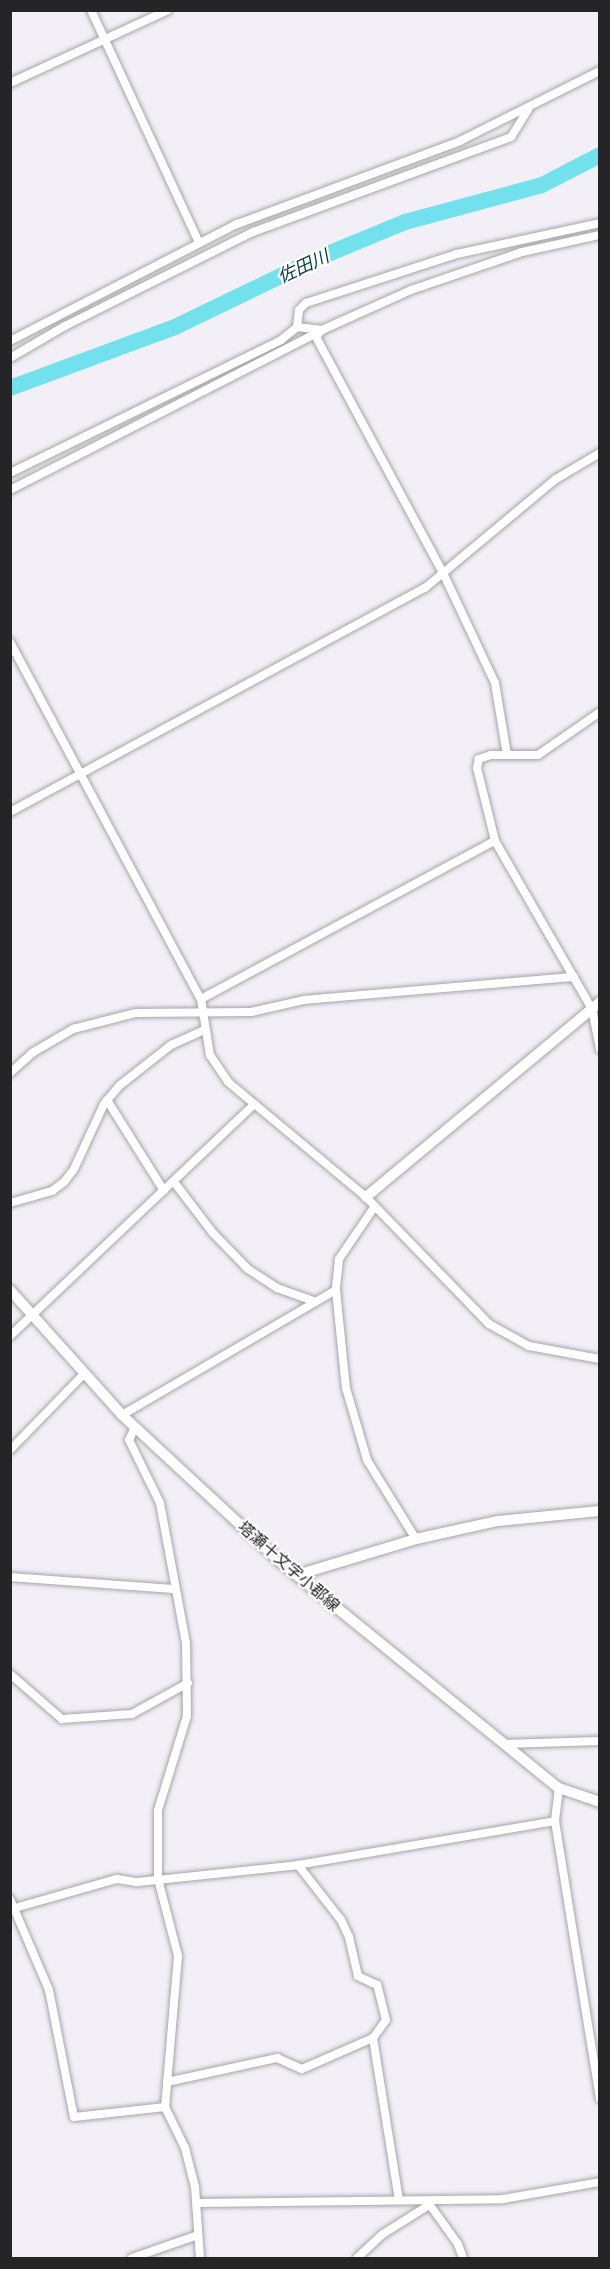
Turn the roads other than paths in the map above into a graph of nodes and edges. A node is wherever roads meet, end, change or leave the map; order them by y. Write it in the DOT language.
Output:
graph roads {
  1 [pos="91,10"];
  2 [pos="168,10"];
  3 [pos="105,40"];
  4 [pos="600,71"];
  5 [pos="10,83"];
  6 [pos="530,108"];
  7 [pos="600,223"];
  8 [pos="600,236"];
  9 [pos="199,243"];
  10 [pos="297,327"];
  11 [pos="322,330"];
  12 [pos="10,341"];
  13 [pos="10,358"];
  14 [pos="600,453"];
  15 [pos="10,473"];
  16 [pos="10,490"];
  17 [pos="444,575"];
  18 [pos="10,642"];
  19 [pos="600,712"];
  20 [pos="507,755"];
  21 [pos="82,774"];
  22 [pos="10,812"];
  23 [pos="495,841"];
  24 [pos="574,977"];
  25 [pos="201,999"];
  26 [pos="596,1005"];
  27 [pos="204,1015"];
  28 [pos="205,1030"];
  29 [pos="600,1048"];
  30 [pos="10,1073"];
  31 [pos="107,1100"];
  32 [pos="254,1105"];
  33 [pos="174,1182"];
  34 [pos="164,1191"];
  35 [pos="366,1197"];
  36 [pos="10,1203"];
  37 [pos="375,1206"];
  38 [pos="10,1290"];
  39 [pos="336,1290"];
  40 [pos="316,1302"];
  41 [pos="33,1316"];
  42 [pos="10,1336"];
  43 [pos="600,1359"];
  44 [pos="84,1374"];
  45 [pos="122,1415"];
  46 [pos="135,1427"];
  47 [pos="10,1450"];
  48 [pos="600,1511"];
  49 [pos="416,1539"];
  50 [pos="297,1575"];
  51 [pos="10,1577"];
  52 [pos="173,1589"];
  53 [pos="10,1674"];
  54 [pos="188,1683"];
  55 [pos="600,1741"];
  56 [pos="502,1744"];
  57 [pos="559,1788"];
  58 [pos="600,1803"];
  59 [pos="555,1821"];
  60 [pos="298,1865"];
  61 [pos="158,1879"];
  62 [pos="10,1899"];
  63 [pos="15,1908"];
  64 [pos="373,2038"];
  65 [pos="167,2082"];
  66 [pos="600,2098"];
  67 [pos="165,2107"];
  68 [pos="600,2182"];
  69 [pos="399,2200"];
  70 [pos="197,2203"];
  71 [pos="428,2203"];
  72 [pos="198,2235"];
  73 [pos="132,2259"];
  74 [pos="200,2259"];
  75 [pos="357,2259"];
  76 [pos="463,2259"];
  1 -- 3 [label="street"];
  2 -- 3 [label="street"];
  3 -- 5 [label="street"];
  3 -- 9 [label="street"];
  4 -- 6 [label="street"];
  6 -- 9 [label="street"];
  6 -- 13 [label="street"];
  7 -- 10 [label="street"];
  8 -- 11 [label="street"];
  9 -- 12 [label="street"];
  10 -- 11 [label="street"];
  10 -- 15 [label="street"];
  11 -- 16 [label="street"];
  11 -- 17 [label="street"];
  14 -- 17 [label="street"];
  17 -- 20 [label="street"];
  17 -- 21 [label="street"];
  18 -- 21 [label="street"];
  19 -- 20 [label="street"];
  20 -- 23 [label="street"];
  21 -- 22 [label="street"];
  21 -- 25 [label="street"];
  23 -- 24 [label="street"];
  23 -- 25 [label="street"];
  24 -- 26 [label="street"];
  24 -- 27 [label="street"];
  25 -- 27 [label="street"];
  26 -- 29 [label="street"];
  26 -- 35 [label="main road"];
  27 -- 28 [label="street"];
  27 -- 30 [label="street"];
  28 -- 31 [label="street"];
  28 -- 32 [label="street"];
  31 -- 34 [label="street"];
  31 -- 36 [label="street"];
  32 -- 33 [label="street"];
  32 -- 35 [label="street"];
  33 -- 34 [label="street"];
  33 -- 40 [label="street"];
  34 -- 41 [label="street"];
  35 -- 37 [label="street"];
  37 -- 39 [label="street"];
  37 -- 43 [label="street"];
  38 -- 41 [label="main road, 塔瀬十文字小郡線"];
  39 -- 40 [label="street"];
  39 -- 49 [label="street"];
  40 -- 45 [label="street"];
  41 -- 42 [label="street"];
  41 -- 44 [label="main road, 塔瀬十文字小郡線"];
  44 -- 45 [label="main road, 塔瀬十文字小郡線"];
  44 -- 47 [label="street"];
  45 -- 46 [label="main road, 塔瀬十文字小郡線"];
  46 -- 50 [label="main road, 塔瀬十文字小郡線"];
  46 -- 52 [label="street"];
  48 -- 49 [label="main road"];
  49 -- 50 [label="main road"];
  50 -- 56 [label="main road, 塔瀬十文字小郡線"];
  51 -- 52 [label="street"];
  52 -- 54 [label="street"];
  53 -- 54 [label="street"];
  54 -- 61 [label="street"];
  55 -- 56 [label="street"];
  56 -- 57 [label="main road, 塔瀬十文字小郡線"];
  57 -- 58 [label="main road, 塔瀬十文字小郡線"];
  57 -- 59 [label="street"];
  59 -- 60 [label="street"];
  59 -- 66 [label="street"];
  60 -- 61 [label="street"];
  60 -- 64 [label="street"];
  61 -- 63 [label="street"];
  61 -- 65 [label="street"];
  62 -- 63 [label="street"];
  63 -- 67 [label="street"];
  64 -- 65 [label="street"];
  64 -- 69 [label="street"];
  65 -- 67 [label="street"];
  67 -- 70 [label="street"];
  68 -- 71 [label="street"];
  69 -- 70 [label="street"];
  69 -- 71 [label="street"];
  70 -- 72 [label="street"];
  71 -- 75 [label="street"];
  71 -- 76 [label="street"];
  72 -- 73 [label="street"];
  72 -- 74 [label="street"];
}
